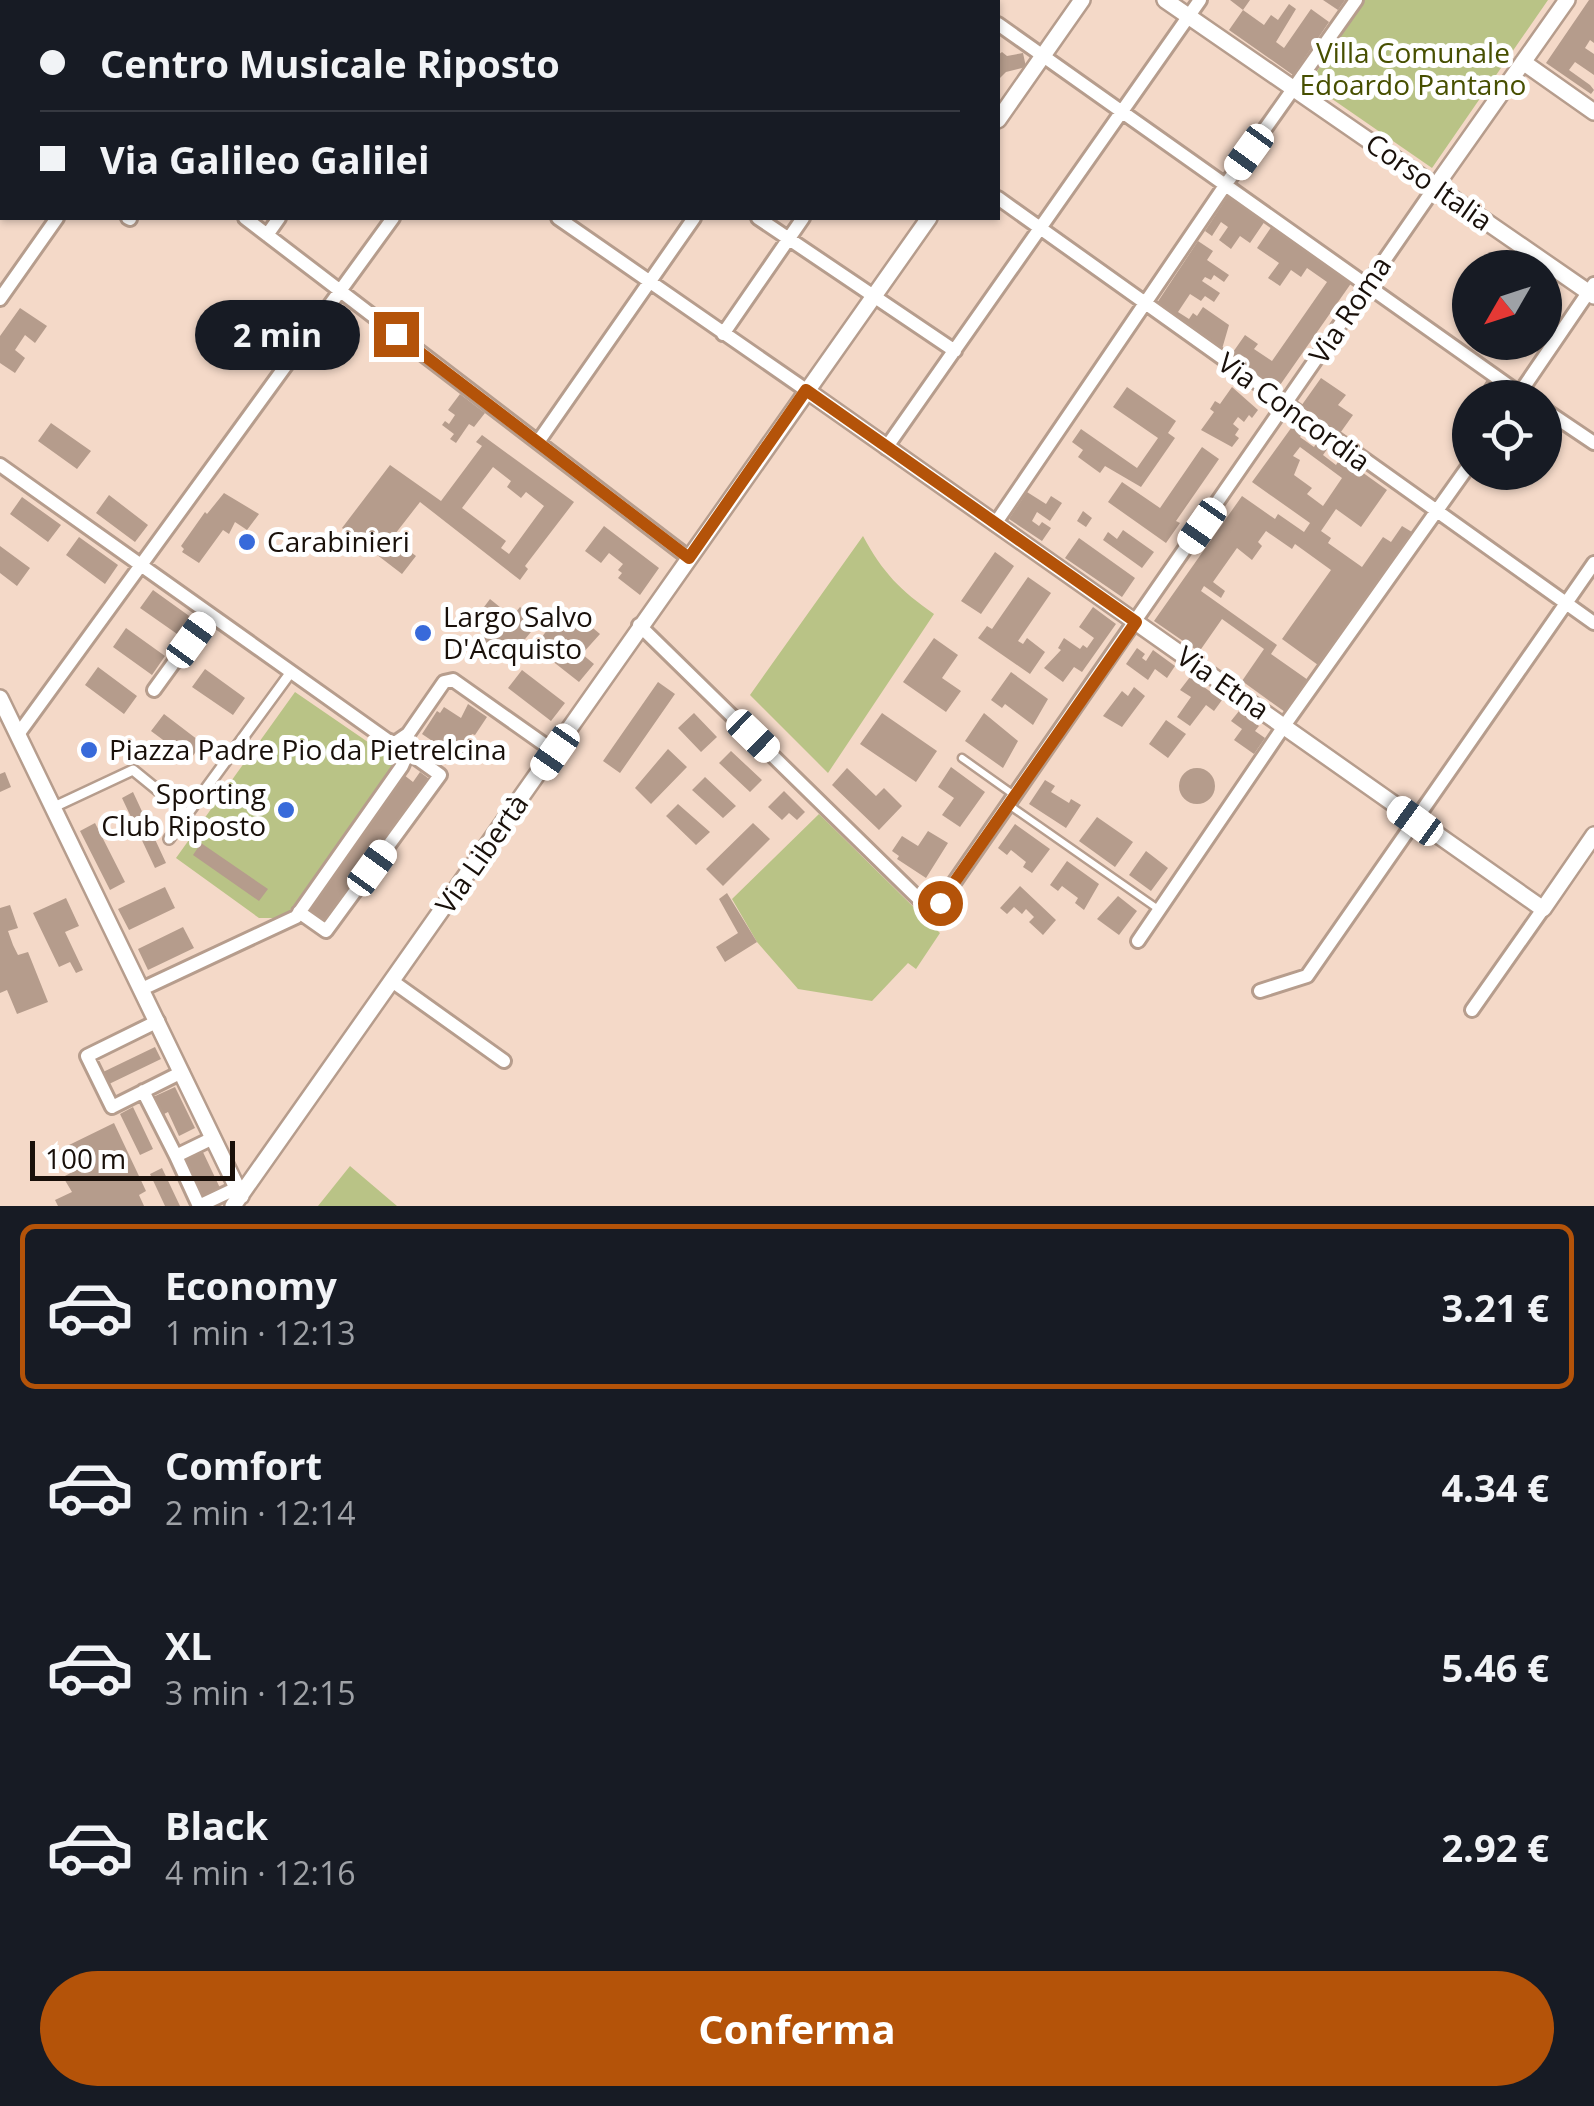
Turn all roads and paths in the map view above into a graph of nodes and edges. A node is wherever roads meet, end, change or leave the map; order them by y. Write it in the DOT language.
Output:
graph roads {
  1 [pos="1082,0"];
  2 [pos="1165,0"];
  3 [pos="1200,0"];
  4 [pos="1356,0"];
  5 [pos="1567,0"];
  6 [pos="1189,16"];
  7 [pos="1000,25"];
  8 [pos="1043,55"];
  9 [pos="1522,62"];
  10 [pos="1294,89"];
  11 [pos="1122,111"];
  12 [pos="1594,112"];
  13 [pos="1000,117"];
  14 [pos="1226,184"];
  15 [pos="1435,187"];
  16 [pos="1000,199"];
  17 [pos="56,220"];
  18 [pos="248,220"];
  19 [pos="278,220"];
  20 [pos="391,220"];
  21 [pos="561,220"];
  22 [pos="693,220"];
  23 [pos="761,220"];
  24 [pos="802,220"];
  25 [pos="928,220"];
  26 [pos="1042,228"];
  27 [pos="267,235"];
  28 [pos="788,238"];
  29 [pos="649,282"];
  30 [pos="1368,284"];
  31 [pos="1592,290"];
  32 [pos="340,291"];
  33 [pos="873,297"];
  34 [pos="0,299"];
  35 [pos="1146,306"];
  36 [pos="723,334"];
  37 [pos="955,351"];
  38 [pos="1499,380"];
  39 [pos="1532,380"];
  40 [pos="806,390"];
  41 [pos="1285,406"];
  42 [pos="1562,421"];
  43 [pos="538,442"];
  44 [pos="1594,443"];
  45 [pos="886,448"];
  46 [pos="0,465"];
  47 [pos="1452,490"];
  48 [pos="1436,513"];
  49 [pos="995,524"];
  50 [pos="689,558"];
  51 [pos="1594,563"];
  52 [pos="141,566"];
  53 [pos="1566,604"];
  54 [pos="209,614"];
  55 [pos="1136,622"];
  56 [pos="1594,623"];
  57 [pos="639,625"];
  58 [pos="291,672"];
  59 [pos="154,690"];
  60 [pos="0,698"];
  61 [pos="1284,726"];
  62 [pos="18,732"];
  63 [pos="408,734"];
  64 [pos="408,752"];
  65 [pos="555,752"];
  66 [pos="962,758"];
  67 [pos="1012,800"];
  68 [pos="54,807"];
  69 [pos="187,814"];
  70 [pos="1415,821"];
  71 [pos="1594,835"];
  72 [pos="169,839"];
  73 [pos="1543,909"];
  74 [pos="1160,910"];
  75 [pos="299,912"];
  76 [pos="1138,941"];
  77 [pos="392,981"];
  78 [pos="142,989"];
  79 [pos="1260,991"];
  80 [pos="1472,1010"];
  81 [pos="158,1021"];
  82 [pos="504,1060"];
  83 [pos="182,1072"];
  84 [pos="143,1091"];
  85 [pos="214,1138"];
  86 [pos="176,1156"];
  87 [pos="239,1199"];
  1 -- 8 [label="street"];
  2 -- 6 [label="street, Corso Italia"];
  3 -- 6 [label="street"];
  4 -- 10 [label="street"];
  5 -- 9 [label="street, Via Roma"];
  6 -- 10 [label="street, Corso Italia"];
  6 -- 11 [label="street"];
  7 -- 8 [label="street"];
  8 -- 11 [label="street"];
  8 -- 13 [label="street"];
  9 -- 12 [label="street"];
  9 -- 15 [label="street, Via Roma"];
  10 -- 14 [label="street"];
  10 -- 15 [label="street, Corso Italia"];
  11 -- 14 [label="street"];
  11 -- 26 [label="street"];
  14 -- 30 [label="street"];
  14 -- 35 [label="street"];
  15 -- 30 [label="street, Via Roma"];
  15 -- 31 [label="street, Corso Italia"];
  16 -- 26 [label="street, Via Concordia"];
  17 -- 34 [label="street"];
  18 -- 27 [label="street"];
  19 -- 27 [label="street"];
  20 -- 32 [label="street"];
  21 -- 29 [label="street, Via Etna"];
  22 -- 29 [label="street"];
  23 -- 28 [label="street"];
  24 -- 28 [label="street"];
  25 -- 33 [label="street, Via Libertà"];
  26 -- 35 [label="street, Via Concordia"];
  26 -- 37 [label="street"];
  27 -- 32 [label="street"];
  28 -- 33 [label="street"];
  28 -- 36 [label="street"];
  29 -- 36 [label="street, Via Etna"];
  29 -- 43 [label="street"];
  30 -- 38 [label="street"];
  30 -- 41 [label="street, Via Roma"];
  31 -- 39 [label="street"];
  32 -- 43 [label="street"];
  32 -- 52 [label="street"];
  33 -- 37 [label="street"];
  33 -- 40 [label="street, Via Libertà"];
  35 -- 41 [label="street, Via Concordia"];
  35 -- 49 [label="street"];
  36 -- 40 [label="street, Via Etna"];
  37 -- 45 [label="street"];
  40 -- 45 [label="street, Via Etna"];
  40 -- 50 [label="street, Via Libertà"];
  41 -- 48 [label="street, Via Concordia"];
  41 -- 55 [label="street, Via Roma"];
  42 -- 44 [label="street"];
  43 -- 50 [label="street"];
  45 -- 49 [label="street, Via Etna"];
  46 -- 52 [label="street"];
  47 -- 48 [label="street"];
  48 -- 53 [label="street, Via Concordia"];
  48 -- 61 [label="street"];
  49 -- 55 [label="street, Via Etna"];
  50 -- 57 [label="street, Via Libertà"];
  51 -- 53 [label="street"];
  52 -- 54 [label="street"];
  52 -- 62 [label="street"];
  53 -- 56 [label="street, Via Concordia"];
  53 -- 70 [label="street"];
  54 -- 58 [label="street"];
  54 -- 59 [label="street"];
  55 -- 61 [label="street, Via Etna"];
  55 -- 67 [label="street, Via Roma"];
  57 -- 65 [label="street, Via Libertà"];
  57 -- 67 [label="street, Via Roma"];
  58 -- 63 [label="street"];
  58 -- 69 [label="street"];
  60 -- 62 [label="street"];
  61 -- 70 [label="street, Via Etna"];
  61 -- 74 [label="street"];
  62 -- 68 [label="street"];
  63 -- 64 [label="street"];
  63 -- 65 [label="street"];
  64 -- 75 [label="street"];
  64 -- 75 [label="street"];
  65 -- 77 [label="street, Via Libertà"];
  66 -- 67 [label="lane"];
  67 -- 74 [label="lane"];
  68 -- 69 [label="street"];
  68 -- 78 [label="street"];
  69 -- 72 [label="street"];
  70 -- 73 [label="street, Via Etna"];
  70 -- 79 [label="street"];
  71 -- 73 [label="street"];
  73 -- 80 [label="street"];
  74 -- 76 [label="street"];
  75 -- 78 [label="street"];
  77 -- 82 [label="street"];
  77 -- 87 [label="street, Via Libertà"];
  78 -- 81 [label="street"];
  81 -- 83 [label="street"];
  81 -- 84 [label="street"];
  83 -- 84 [label="street"];
  83 -- 85 [label="street"];
  84 -- 86 [label="street"];
  85 -- 86 [label="street"];
  85 -- 87 [label="street"];
  86 -- 87 [label="street"];
}
